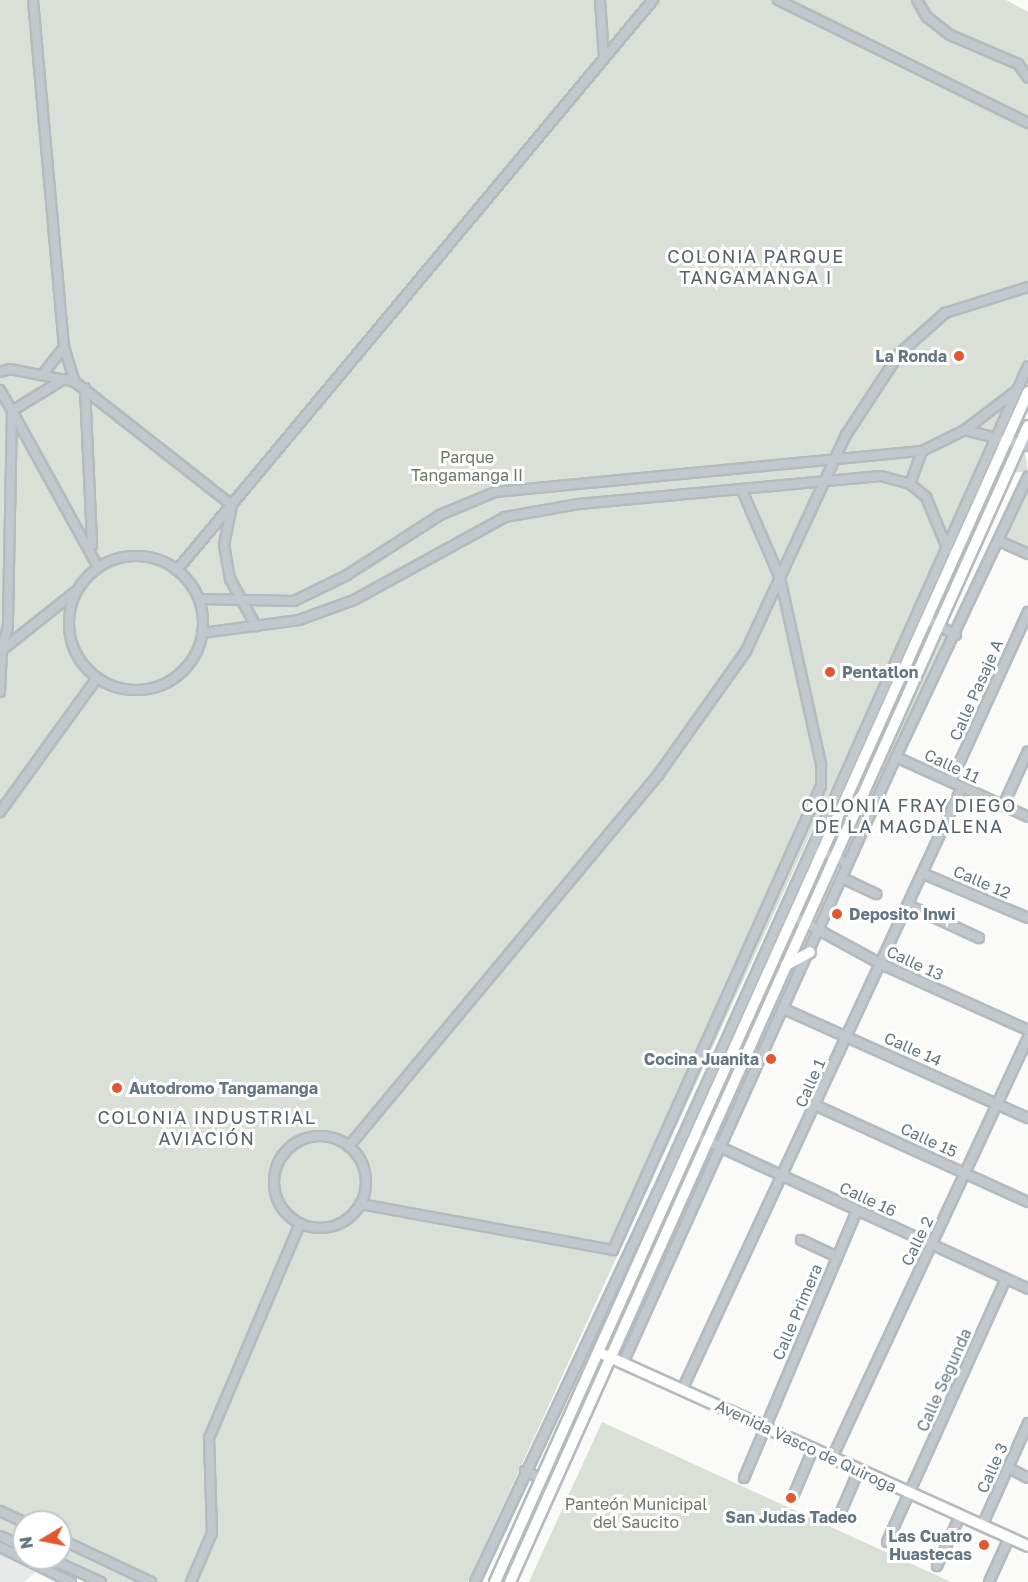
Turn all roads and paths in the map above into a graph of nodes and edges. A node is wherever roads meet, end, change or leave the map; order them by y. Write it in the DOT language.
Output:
graph roads {
  1 [pos="33,0"];
  2 [pos="600,0"];
  3 [pos="653,0"];
  4 [pos="778,0"];
  5 [pos="917,0"];
  6 [pos="604,57"];
  7 [pos="1028,78"];
  8 [pos="1028,123"];
  9 [pos="1028,287"];
  10 [pos="64,347"];
  11 [pos="1028,366"];
  12 [pos="0,372"];
  13 [pos="43,374"];
  14 [pos="64,379"];
  15 [pos="75,382"];
  16 [pos="85,388"];
  17 [pos="0,391"];
  18 [pos="1023,391"];
  19 [pos="12,411"];
  20 [pos="1028,426"];
  21 [pos="965,430"];
  22 [pos="1001,440"];
  23 [pos="1024,444"];
  24 [pos="922,452"];
  25 [pos="838,457"];
  26 [pos="1028,477"];
  27 [pos="824,482"];
  28 [pos="910,484"];
  29 [pos="742,490"];
  30 [pos="232,506"];
  31 [pos="999,541"];
  32 [pos="948,547"];
  33 [pos="93,549"];
  34 [pos="1028,554"];
  35 [pos="951,563"];
  36 [pos="98,567"];
  37 [pos="177,570"];
  38 [pos="780,578"];
  39 [pos="77,591"];
  40 [pos="199,599"];
  41 [pos="247,603"];
  42 [pos="1028,612"];
  43 [pos="926,619"];
  44 [pos="256,626"];
  45 [pos="939,626"];
  46 [pos="202,633"];
  47 [pos="956,635"];
  48 [pos="1,651"];
  49 [pos="97,678"];
  50 [pos="0,692"];
  51 [pos="1028,752"];
  52 [pos="896,757"];
  53 [pos="951,781"];
  54 [pos="962,787"];
  55 [pos="1003,806"];
  56 [pos="0,812"];
  57 [pos="1028,817"];
  58 [pos="818,850"];
  59 [pos="835,857"];
  60 [pos="848,863"];
  61 [pos="924,874"];
  62 [pos="842,878"];
  63 [pos="876,894"];
  64 [pos="910,906"];
  65 [pos="793,916"];
  66 [pos="1028,918"];
  67 [pos="806,922"];
  68 [pos="821,929"];
  69 [pos="979,938"];
  70 [pos="810,952"];
  71 [pos="881,964"];
  72 [pos="786,965"];
  73 [pos="784,1009"];
  74 [pos="1028,1030"];
  75 [pos="847,1036"];
  76 [pos="1028,1037"];
  77 [pos="718,1074"];
  78 [pos="734,1081"];
  79 [pos="747,1089"];
  80 [pos="998,1104"];
  81 [pos="817,1106"];
  82 [pos="1028,1118"];
  83 [pos="701,1138"];
  84 [pos="349,1146"];
  85 [pos="720,1146"];
  86 [pos="966,1174"];
  87 [pos="784,1177"];
  88 [pos="1028,1202"];
  89 [pos="360,1204"];
  90 [pos="857,1210"];
  91 [pos="653,1216"];
  92 [pos="670,1223"];
  93 [pos="300,1224"];
  94 [pos="682,1230"];
  95 [pos="801,1240"];
  96 [pos="931,1244"];
  97 [pos="837,1257"];
  98 [pos="653,1259"];
  99 [pos="666,1266"];
  100 [pos="1006,1279"];
  101 [pos="1028,1289"];
  102 [pos="629,1314"];
  103 [pos="642,1320"];
  104 [pos="582,1350"];
  105 [pos="605,1355"];
  106 [pos="623,1363"];
  107 [pos="682,1390"];
  108 [pos="581,1408"];
  109 [pos="1028,1423"];
  110 [pos="765,1426"];
  111 [pos="813,1449"];
  112 [pos="832,1458"];
  113 [pos="1009,1468"];
  114 [pos="860,1470"];
  115 [pos="525,1471"];
  116 [pos="744,1478"];
  117 [pos="1028,1478"];
  118 [pos="542,1479"];
  119 [pos="910,1493"];
  120 [pos="792,1498"];
  121 [pos="839,1516"];
  122 [pos="960,1516"];
  123 [pos="982,1526"];
  124 [pos="1009,1538"];
  125 [pos="887,1542"];
  126 [pos="72,1545"];
  127 [pos="1028,1546"];
  128 [pos="937,1566"];
  129 [pos="72,1569"];
  130 [pos="47,1570"];
  131 [pos="71,1582"];
  132 [pos="101,1582"];
  133 [pos="151,1582"];
  134 [pos="191,1582"];
  135 [pos="475,1582"];
  136 [pos="495,1582"];
  137 [pos="510,1582"];
  138 [pos="989,1582"];
  1 -- 10 [label="street"];
  2 -- 6 [label="street"];
  3 -- 6 [label="street"];
  4 -- 8 [label="street"];
  5 -- 7 [label="street"];
  6 -- 30 [label="street"];
  9 -- 25 [label="street"];
  10 -- 13 [label="street"];
  10 -- 15 [label="street"];
  11 -- 18 [label="street"];
  12 -- 13 [label="street"];
  13 -- 14 [label="street"];
  14 -- 15 [label="street"];
  14 -- 19 [label="street"];
  15 -- 16 [label="street"];
  16 -- 30 [label="street"];
  16 -- 33 [label="street"];
  17 -- 19 [label="street"];
  18 -- 21 [label="street"];
  18 -- 22 [label="main road"];
  19 -- 33 [label="street"];
  19 -- 48 [label="street"];
  20 -- 23 [label="main road"];
  21 -- 22 [label="street"];
  21 -- 24 [label="street"];
  22 -- 23 [label="street"];
  22 -- 32 [label="street"];
  22 -- 35 [label="main road"];
  23 -- 45 [label="main road"];
  24 -- 25 [label="street"];
  24 -- 28 [label="street"];
  25 -- 27 [label="street"];
  25 -- 41 [label="street"];
  26 -- 31 [label="street"];
  27 -- 28 [label="street"];
  27 -- 29 [label="street"];
  27 -- 38 [label="street"];
  28 -- 32 [label="street"];
  29 -- 38 [label="street"];
  29 -- 44 [label="street"];
  30 -- 37 [label="street"];
  30 -- 41 [label="street"];
  31 -- 34 [label="street"];
  31 -- 47 [label="street"];
  32 -- 35 [label="street"];
  32 -- 58 [label="street"];
  33 -- 36 [label="street"];
  35 -- 43 [label="main road"];
  36 -- 37 [label="street"];
  36 -- 39 [label="street"];
  37 -- 40 [label="street"];
  38 -- 84 [label="street"];
  38 -- 89 [label="street"];
  39 -- 48 [label="street"];
  39 -- 49 [label="street"];
  40 -- 41 [label="street"];
  40 -- 46 [label="street"];
  41 -- 44 [label="street"];
  42 -- 53 [label="street, Calle Pasaje A"];
  43 -- 45 [label="street"];
  43 -- 58 [label="main road"];
  44 -- 46 [label="street"];
  45 -- 47 [label="street"];
  45 -- 59 [label="main road"];
  46 -- 49 [label="street"];
  47 -- 52 [label="street"];
  48 -- 50 [label="street"];
  49 -- 56 [label="street"];
  51 -- 55 [label="street"];
  52 -- 53 [label="street, Calle 11"];
  52 -- 60 [label="street"];
  53 -- 54 [label="street, Calle 11"];
  54 -- 55 [label="street, Calle 11"];
  54 -- 61 [label="street, Calle 1"];
  55 -- 57 [label="street, Calle 11"];
  58 -- 59 [label="street"];
  58 -- 65 [label="main road"];
  58 -- 77 [label="street"];
  59 -- 60 [label="street"];
  59 -- 67 [label="main road"];
  60 -- 62 [label="street"];
  61 -- 64 [label="street, Calle 1"];
  61 -- 66 [label="street, Calle 12"];
  62 -- 63 [label="street"];
  62 -- 68 [label="street"];
  64 -- 69 [label="street"];
  64 -- 71 [label="street, Calle 1"];
  65 -- 67 [label="street, Calle 13"];
  65 -- 77 [label="main road"];
  67 -- 68 [label="street, Calle 13"];
  67 -- 72 [label="main road"];
  68 -- 70 [label="street"];
  68 -- 71 [label="street, Calle 13"];
  70 -- 72 [label="main road"];
  70 -- 73 [label="street"];
  71 -- 74 [label="street, Calle 13"];
  71 -- 75 [label="street, Calle 1"];
  72 -- 78 [label="main road"];
  73 -- 75 [label="street, Calle 14"];
  73 -- 79 [label="street"];
  75 -- 80 [label="street, Calle 14"];
  75 -- 81 [label="street, Calle 1"];
  76 -- 80 [label="street, Calle 2"];
  77 -- 78 [label="street"];
  77 -- 83 [label="main road"];
  77 -- 91 [label="street"];
  78 -- 79 [label="street"];
  78 -- 83 [label="main road"];
  79 -- 85 [label="street"];
  80 -- 82 [label="street, Calle 14"];
  80 -- 86 [label="street, Calle 2"];
  81 -- 86 [label="street, Calle 15"];
  81 -- 87 [label="street, Calle 1"];
  83 -- 85 [label="street, Calle 16"];
  83 -- 91 [label="main road"];
  83 -- 92 [label="main road"];
  84 -- 89 [label="street"];
  84 -- 93 [label="street"];
  85 -- 87 [label="street, Calle 16"];
  85 -- 94 [label="street"];
  86 -- 88 [label="street, Calle 15"];
  86 -- 96 [label="street, Calle 2"];
  87 -- 90 [label="street, Calle 16"];
  87 -- 107 [label="street, Calle 1"];
  89 -- 93 [label="street"];
  90 -- 96 [label="street, Calle 16"];
  90 -- 97 [label="street, Calle Primera"];
  91 -- 92 [label="street"];
  91 -- 104 [label="street"];
  91 -- 105 [label="main road"];
  92 -- 94 [label="street"];
  92 -- 98 [label="main road"];
  93 -- 134 [label="street"];
  94 -- 99 [label="street"];
  95 -- 97 [label="street"];
  96 -- 100 [label="street, Calle 16"];
  96 -- 112 [label="street, Calle 2"];
  97 -- 110 [label="street, Calle Primera"];
  98 -- 99 [label="street"];
  98 -- 102 [label="main road"];
  99 -- 103 [label="street"];
  100 -- 101 [label="street, Calle 16"];
  100 -- 119 [label="street, Calle Segunda"];
  102 -- 103 [label="street"];
  102 -- 105 [label="main road"];
  103 -- 106 [label="street"];
  104 -- 105 [label="street, Avenida Vasco de Quiroga"];
  104 -- 115 [label="street"];
  105 -- 106 [label="main road, Avenida Vasco de Quiroga"];
  105 -- 108 [label="main road"];
  106 -- 107 [label="main road, Avenida Vasco de Quiroga"];
  107 -- 110 [label="main road, Avenida Vasco de Quiroga"];
  108 -- 118 [label="main road"];
  108 -- 137 [label="main road"];
  109 -- 113 [label="street, Calle 3"];
  110 -- 111 [label="main road, Avenida Vasco de Quiroga"];
  110 -- 116 [label="street, Calle Primera"];
  111 -- 112 [label="main road, Avenida Vasco de Quiroga"];
  111 -- 120 [label="street"];
  112 -- 114 [label="main road, Avenida Vasco de Quiroga"];
  113 -- 117 [label="street"];
  113 -- 123 [label="street, Calle 3"];
  114 -- 119 [label="main road, Avenida Vasco de Quiroga"];
  114 -- 121 [label="street"];
  115 -- 118 [label="street"];
  115 -- 135 [label="street"];
  118 -- 136 [label="main road"];
  119 -- 122 [label="main road, Avenida Vasco de Quiroga"];
  119 -- 125 [label="street, Calle Segunda"];
  122 -- 123 [label="main road, Avenida Vasco de Quiroga"];
  122 -- 128 [label="street"];
  123 -- 124 [label="main road, Avenida Vasco de Quiroga"];
  124 -- 127 [label="main road, Avenida Vasco de Quiroga"];
  124 -- 138 [label="street"];
  126 -- 133 [label="street"];
  129 -- 132 [label="street"];
  130 -- 131 [label="street"];
}
